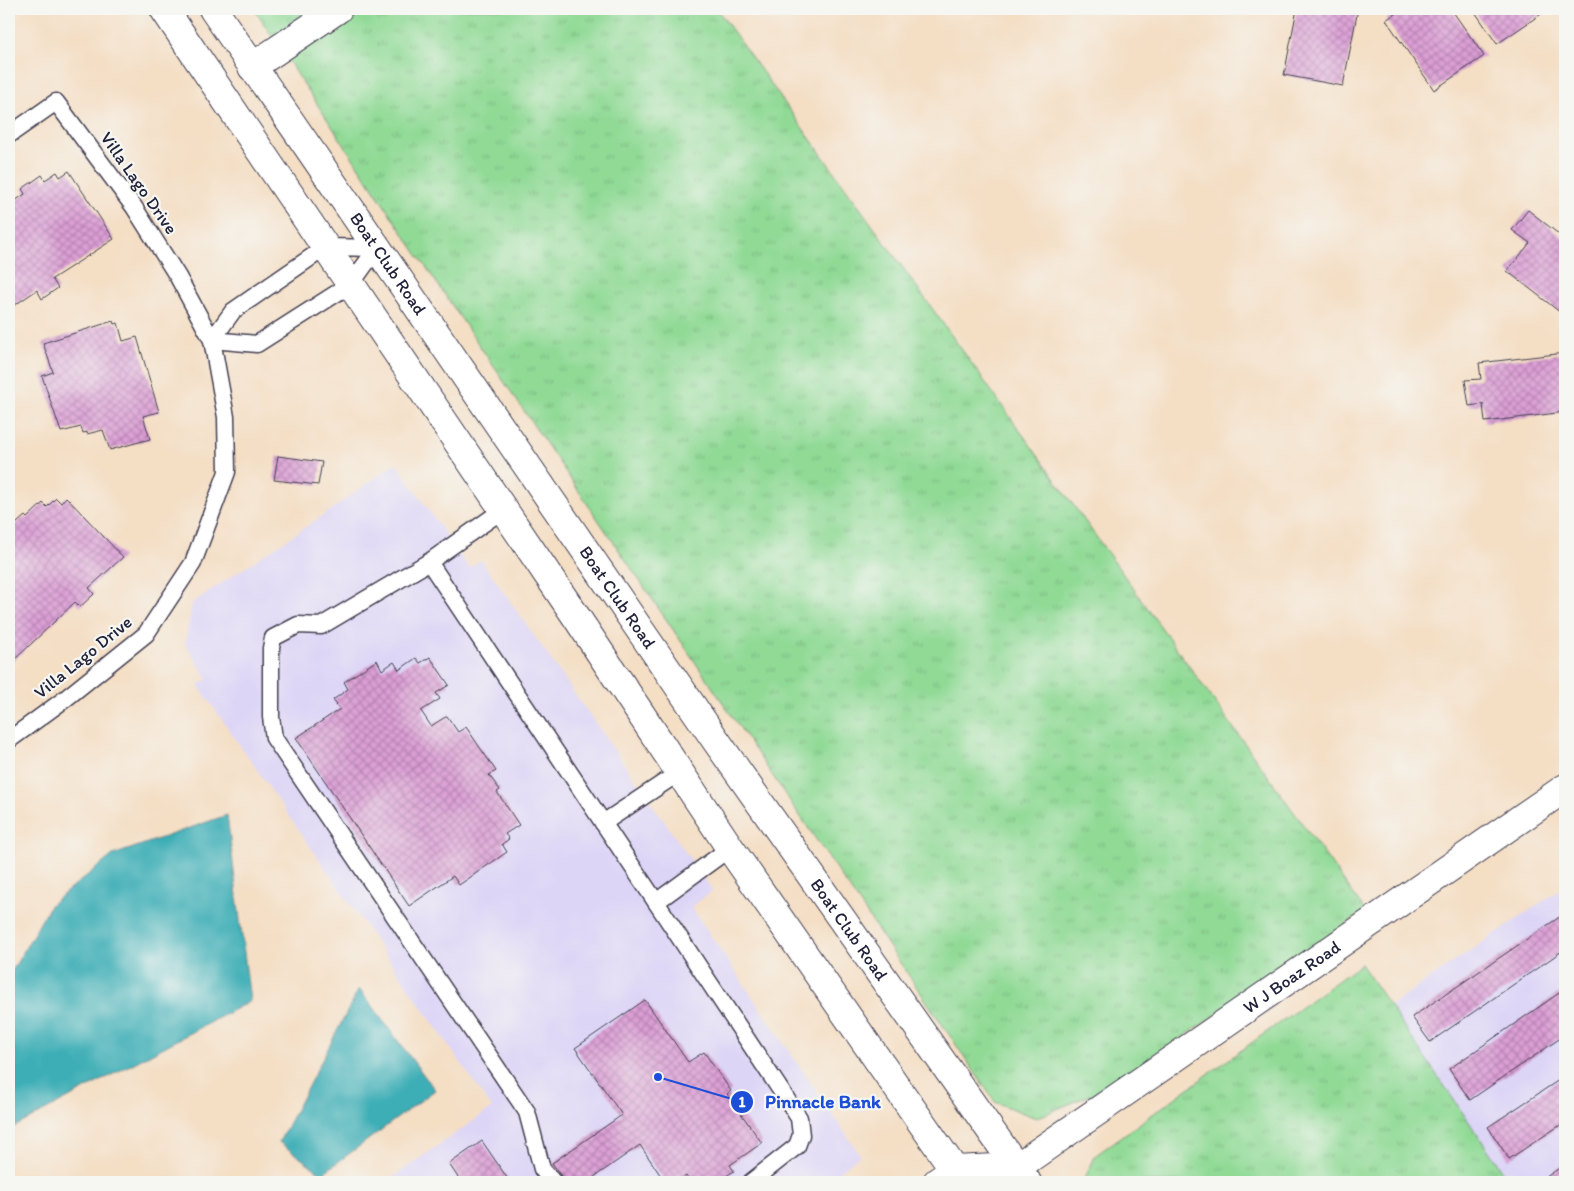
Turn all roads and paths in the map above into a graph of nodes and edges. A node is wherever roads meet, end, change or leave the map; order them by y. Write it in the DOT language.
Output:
graph roads {
  1 [pos="164,9"];
  2 [pos="213,9"];
  3 [pos="338,9"];
  4 [pos="252,67"];
  5 [pos="9,135"];
  6 [pos="326,247"];
  7 [pos="377,248"];
  8 [pos="351,284"];
  9 [pos="212,340"];
  10 [pos="504,509"];
  11 [pos="429,562"];
  12 [pos="9,740"];
  13 [pos="680,772"];
  14 [pos="1565,788"];
  15 [pos="603,823"];
  16 [pos="730,848"];
  17 [pos="656,902"];
  18 [pos="1018,1177"];
  19 [pos="952,1178"];
  20 [pos="552,1182"];
  21 [pos="751,1182"];
  1 -- 6 [label="main road"];
  2 -- 4 [label="main road, Boat Club Road"];
  3 -- 4 [label="main road"];
  4 -- 7 [label="main road, Boat Club Road"];
  5 -- 9 [label="lane, Villa Lago Drive"];
  6 -- 7 [label="lane"];
  6 -- 8 [label="main road"];
  6 -- 9 [label="lane"];
  7 -- 8 [label="lane"];
  7 -- 18 [label="main road, Boat Club Road"];
  8 -- 9 [label="lane"];
  8 -- 10 [label="main road"];
  9 -- 12 [label="lane, Villa Lago Drive"];
  10 -- 11 [label="lane"];
  10 -- 13 [label="main road"];
  11 -- 15 [label="lane"];
  11 -- 20 [label="lane"];
  13 -- 15 [label="lane"];
  13 -- 16 [label="main road"];
  14 -- 18 [label="main road, W J Boaz Road"];
  15 -- 17 [label="lane"];
  16 -- 17 [label="lane"];
  16 -- 19 [label="main road"];
  17 -- 21 [label="lane"];
  18 -- 19 [label="main road"];
}
